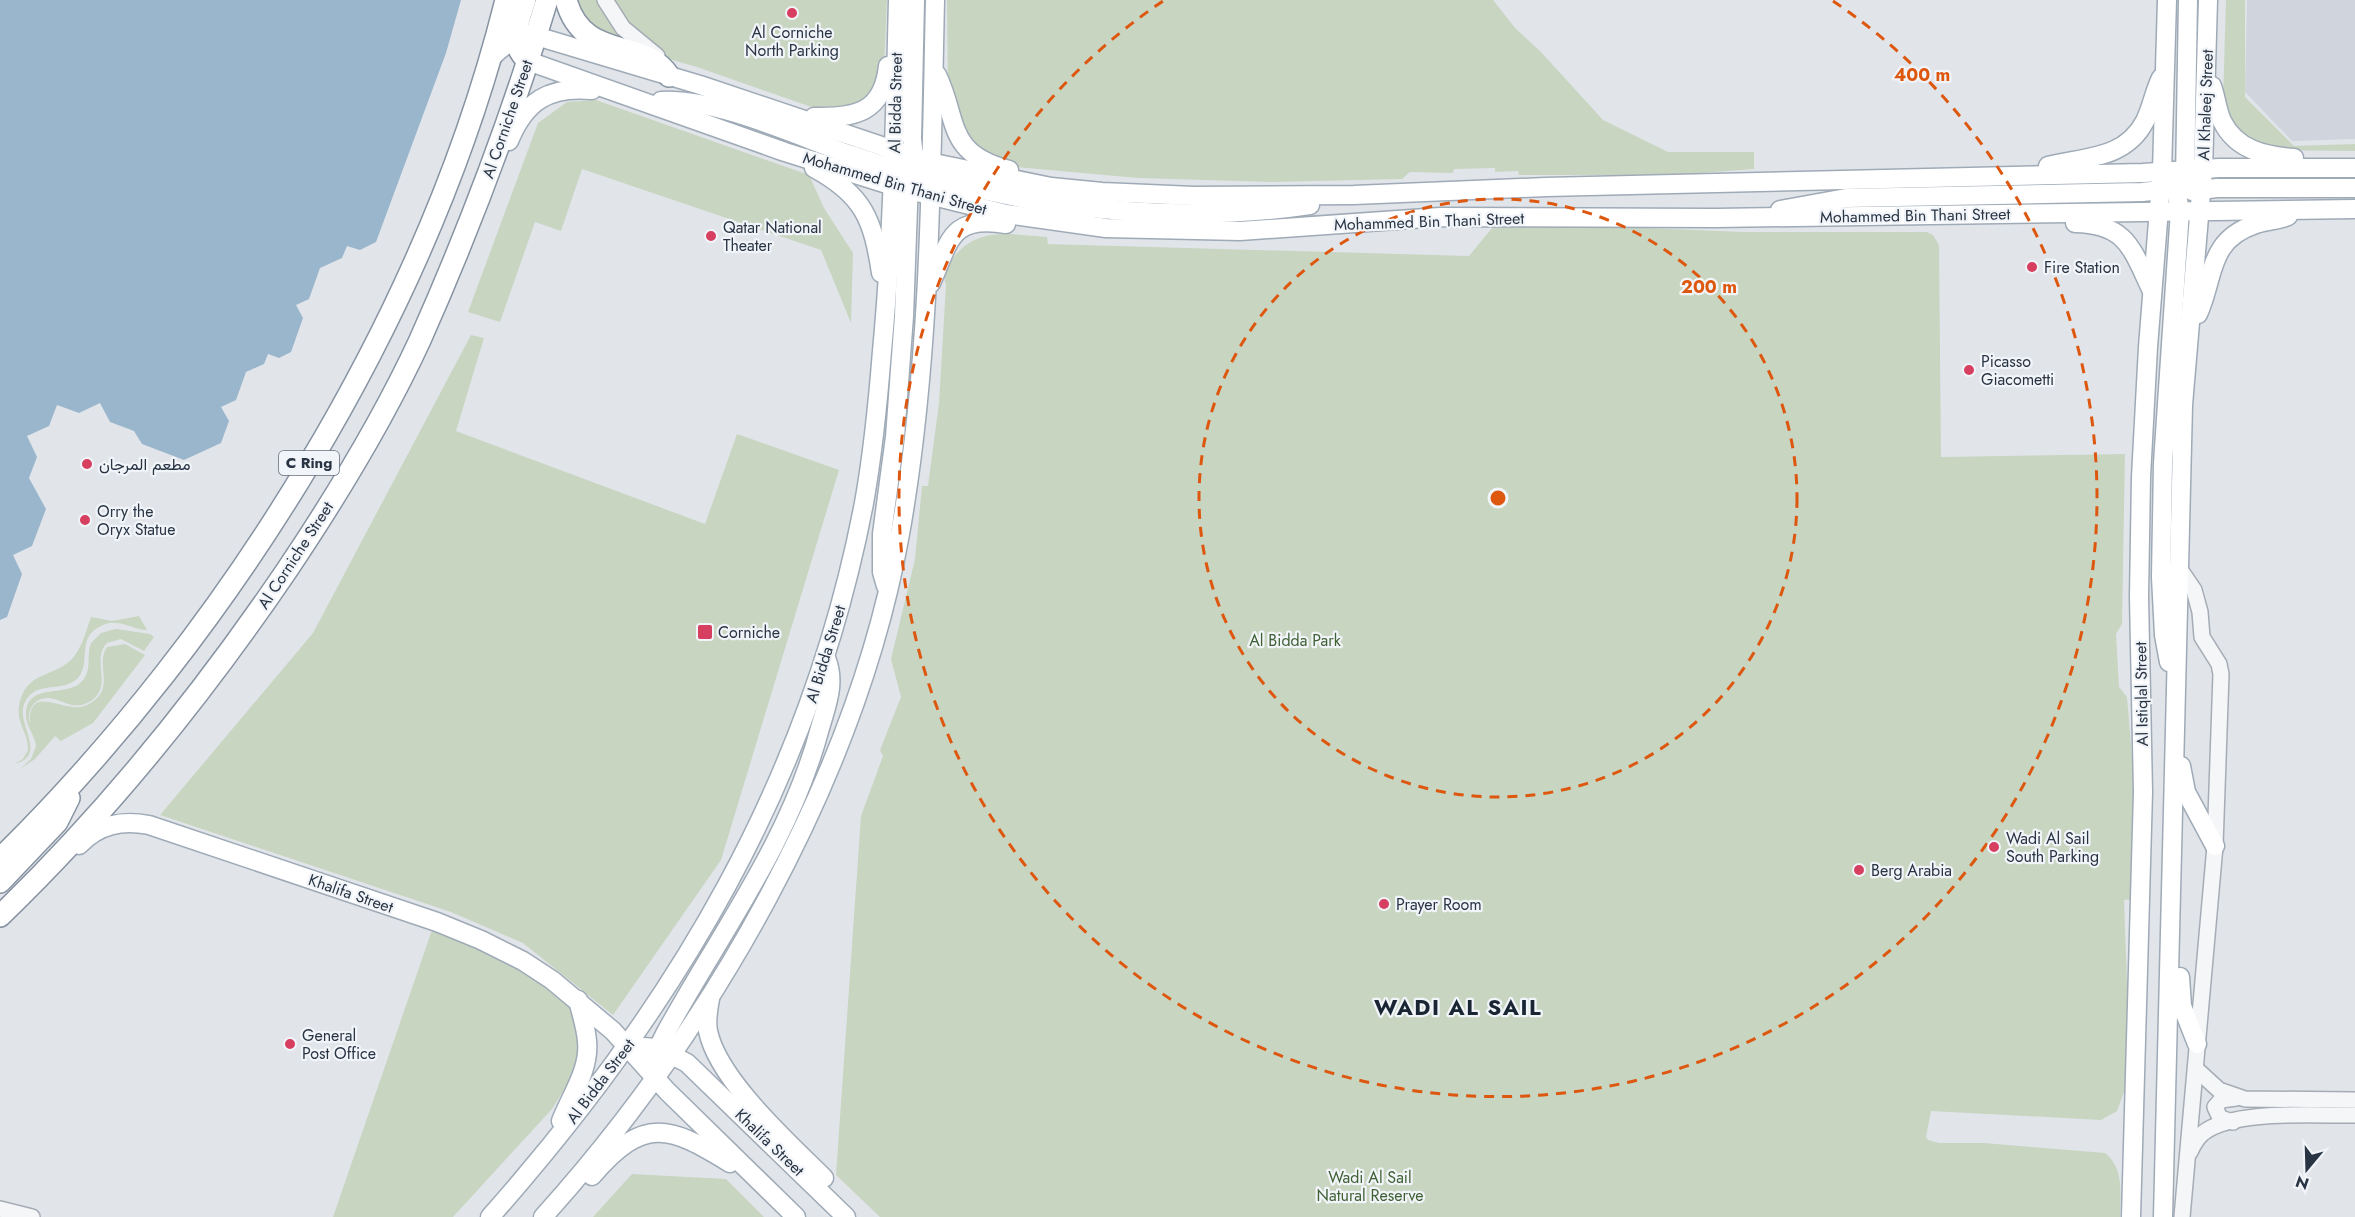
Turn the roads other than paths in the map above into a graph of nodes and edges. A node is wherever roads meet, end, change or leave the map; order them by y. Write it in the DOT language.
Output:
graph roads {
  1 [pos="506,0"];
  2 [pos="525,0"];
  3 [pos="547,0"];
  4 [pos="566,0"];
  5 [pos="935,0"];
  6 [pos="2167,0"];
  7 [pos="2188,0"];
  8 [pos="2208,0"];
  9 [pos="605,1"];
  10 [pos="904,1"];
  11 [pos="526,37"];
  12 [pos="490,59"];
  13 [pos="528,61"];
  14 [pos="933,68"];
  15 [pos="2167,69"];
  16 [pos="669,76"];
  17 [pos="2207,77"];
  18 [pos="700,85"];
  19 [pos="615,92"];
  20 [pos="647,102"];
  21 [pos="793,116"];
  22 [pos="785,152"];
  23 [pos="2355,166"];
  24 [pos="2203,170"];
  25 [pos="2162,171"];
  26 [pos="912,174"];
  27 [pos="2031,175"];
  28 [pos="484,185"];
  29 [pos="1051,187"];
  30 [pos="2355,188"];
  31 [pos="2182,190"];
  32 [pos="1354,195"];
  33 [pos="2355,208"];
  34 [pos="2299,209"];
  35 [pos="2200,210"];
  36 [pos="2159,211"];
  37 [pos="2030,212"];
  38 [pos="1748,218"];
  39 [pos="1052,222"];
  40 [pos="2152,291"];
  41 [pos="924,293"];
  42 [pos="886,304"];
  43 [pos="2191,326"];
  44 [pos="2179,568"];
  45 [pos="888,591"];
  46 [pos="826,658"];
  47 [pos="2176,677"];
  48 [pos="2174,753"];
  49 [pos="74,783"];
  50 [pos="2215,846"];
  51 [pos="0,859"];
  52 [pos="55,862"];
  53 [pos="0,882"];
  54 [pos="0,916"];
  55 [pos="2170,958"];
  56 [pos="712,991"];
  57 [pos="578,1000"];
  58 [pos="2197,1044"];
  59 [pos="627,1046"];
  60 [pos="664,1051"];
  61 [pos="2196,1069"];
  62 [pos="654,1076"];
  63 [pos="2246,1098"];
  64 [pos="2355,1100"];
  65 [pos="2355,1115"];
  66 [pos="2233,1122"];
  67 [pos="555,1140"];
  68 [pos="2188,1155"];
  69 [pos="753,1175"];
  70 [pos="562,1196"];
  71 [pos="0,1209"];
  72 [pos="32,1217"];
  73 [pos="490,1217"];
  74 [pos="543,1217"];
  75 [pos="796,1217"];
  76 [pos="847,1217"];
  77 [pos="2131,1217"];
  78 [pos="2163,1217"];
  79 [pos="2182,1217"];
  1 -- 12 [label="highway, C Ring"];
  2 -- 11 [label="highway"];
  3 -- 11 [label="highway"];
  4 -- 16 [label="highway"];
  5 -- 14 [label="main road, Al Bidda Street"];
  6 -- 15 [label="main road"];
  7 -- 31 [label="main road"];
  8 -- 17 [label="main road, Al Khaleej Street"];
  9 -- 18 [label="street, Mohammed Bin Thani Street"];
  10 -- 21 [label="main road"];
  10 -- 26 [label="main road, Al Bidda Street"];
  11 -- 12 [label="main road"];
  11 -- 13 [label="highway"];
  11 -- 16 [label="main road, Mohammed Bin Thani Street"];
  12 -- 49 [label="highway, C Ring"];
  13 -- 19 [label="main road, Mohammed Bin Thani Street"];
  13 -- 28 [label="highway, Al Corniche Street / C Ring"];
  14 -- 26 [label="main road, Al Bidda Street"];
  14 -- 29 [label="main road"];
  15 -- 25 [label="main road"];
  15 -- 27 [label="main road"];
  16 -- 18 [label="main road, Mohammed Bin Thani Street"];
  17 -- 23 [label="main road"];
  17 -- 24 [label="main road, Al Khaleej Street"];
  18 -- 21 [label="main road, Mohammed Bin Thani Street"];
  19 -- 20 [label="main road, Mohammed Bin Thani Street"];
  19 -- 28 [label="main road"];
  20 -- 22 [label="main road, Mohammed Bin Thani Street"];
  20 -- 26 [label="main road"];
  21 -- 26 [label="main road, Mohammed Bin Thani Street"];
  22 -- 26 [label="main road, Mohammed Bin Thani Street"];
  22 -- 42 [label="main road"];
  23 -- 24 [label="main road"];
  24 -- 31 [label="main road, Al Khaleej Street"];
  25 -- 27 [label="main road, Mohammed Bin Thani Street"];
  25 -- 31 [label="main road, Al Istiqlal Street"];
  26 -- 29 [label="main road, Mohammed Bin Thani Street"];
  26 -- 32 [label="main road"];
  26 -- 39 [label="main road, Mohammed Bin Thani Street"];
  26 -- 41 [label="main road, Al Bidda Street"];
  26 -- 42 [label="main road, Al Bidda Street"];
  26 -- 45 [label="main road"];
  27 -- 32 [label="main road, Mohammed Bin Thani Street"];
  28 -- 52 [label="highway, Al Corniche Street / C Ring"];
  29 -- 32 [label="main road, Mohammed Bin Thani Street"];
  30 -- 31 [label="main road"];
  31 -- 35 [label="main road, Al Khaleej Street"];
  31 -- 36 [label="main road, Al Istiqlal Street"];
  31 -- 38 [label="main road"];
  31 -- 47 [label="main road"];
  33 -- 34 [label="main road"];
  34 -- 35 [label="main road"];
  34 -- 43 [label="main road"];
  35 -- 43 [label="main road, Al Istiqlal Street"];
  36 -- 37 [label="main road, Mohammed Bin Thani Street"];
  36 -- 40 [label="main road, Al Istiqlal Street"];
  37 -- 38 [label="main road, Mohammed Bin Thani Street"];
  37 -- 40 [label="main road"];
  38 -- 39 [label="main road, Mohammed Bin Thani Street"];
  39 -- 41 [label="main road"];
  40 -- 77 [label="main road, Al Istiqlal Street"];
  41 -- 45 [label="main road, Al Bidda Street"];
  42 -- 46 [label="main road, Al Bidda Street"];
  43 -- 44 [label="main road, Al Istiqlal Street"];
  44 -- 47 [label="main road, Al Istiqlal Street"];
  44 -- 50 [label="street"];
  45 -- 56 [label="main road, Al Bidda Street"];
  46 -- 59 [label="main road, Al Bidda Street"];
  46 -- 60 [label="main road"];
  47 -- 48 [label="main road, Al Istiqlal Street"];
  48 -- 50 [label="main road"];
  48 -- 55 [label="main road, Al Istiqlal Street"];
  49 -- 51 [label="highway, C Ring"];
  49 -- 53 [label="highway"];
  50 -- 58 [label="street"];
  52 -- 54 [label="highway, Al Corniche Street / C Ring"];
  52 -- 57 [label="main road, Khalifa Street"];
  55 -- 58 [label="main road"];
  55 -- 78 [label="main road, Al Istiqlal Street"];
  56 -- 60 [label="main road, Al Bidda Street"];
  56 -- 76 [label="main road"];
  57 -- 59 [label="main road, Khalifa Street"];
  57 -- 67 [label="main road"];
  58 -- 61 [label="street"];
  59 -- 60 [label="main road"];
  59 -- 62 [label="main road, Khalifa Street"];
  59 -- 67 [label="main road, Al Bidda Street"];
  60 -- 62 [label="main road"];
  60 -- 76 [label="main road, Khalifa Street"];
  61 -- 63 [label="street"];
  61 -- 68 [label="street"];
  62 -- 69 [label="main road, Khalifa Street"];
  62 -- 70 [label="main road"];
  63 -- 64 [label="street"];
  63 -- 66 [label="street"];
  65 -- 66 [label="street"];
  66 -- 68 [label="street"];
  67 -- 73 [label="main road, Al Bidda Street"];
  68 -- 79 [label="street"];
  69 -- 70 [label="main road"];
  69 -- 75 [label="main road, Khalifa Street"];
  70 -- 74 [label="main road"];
  71 -- 72 [label="street"];
}
